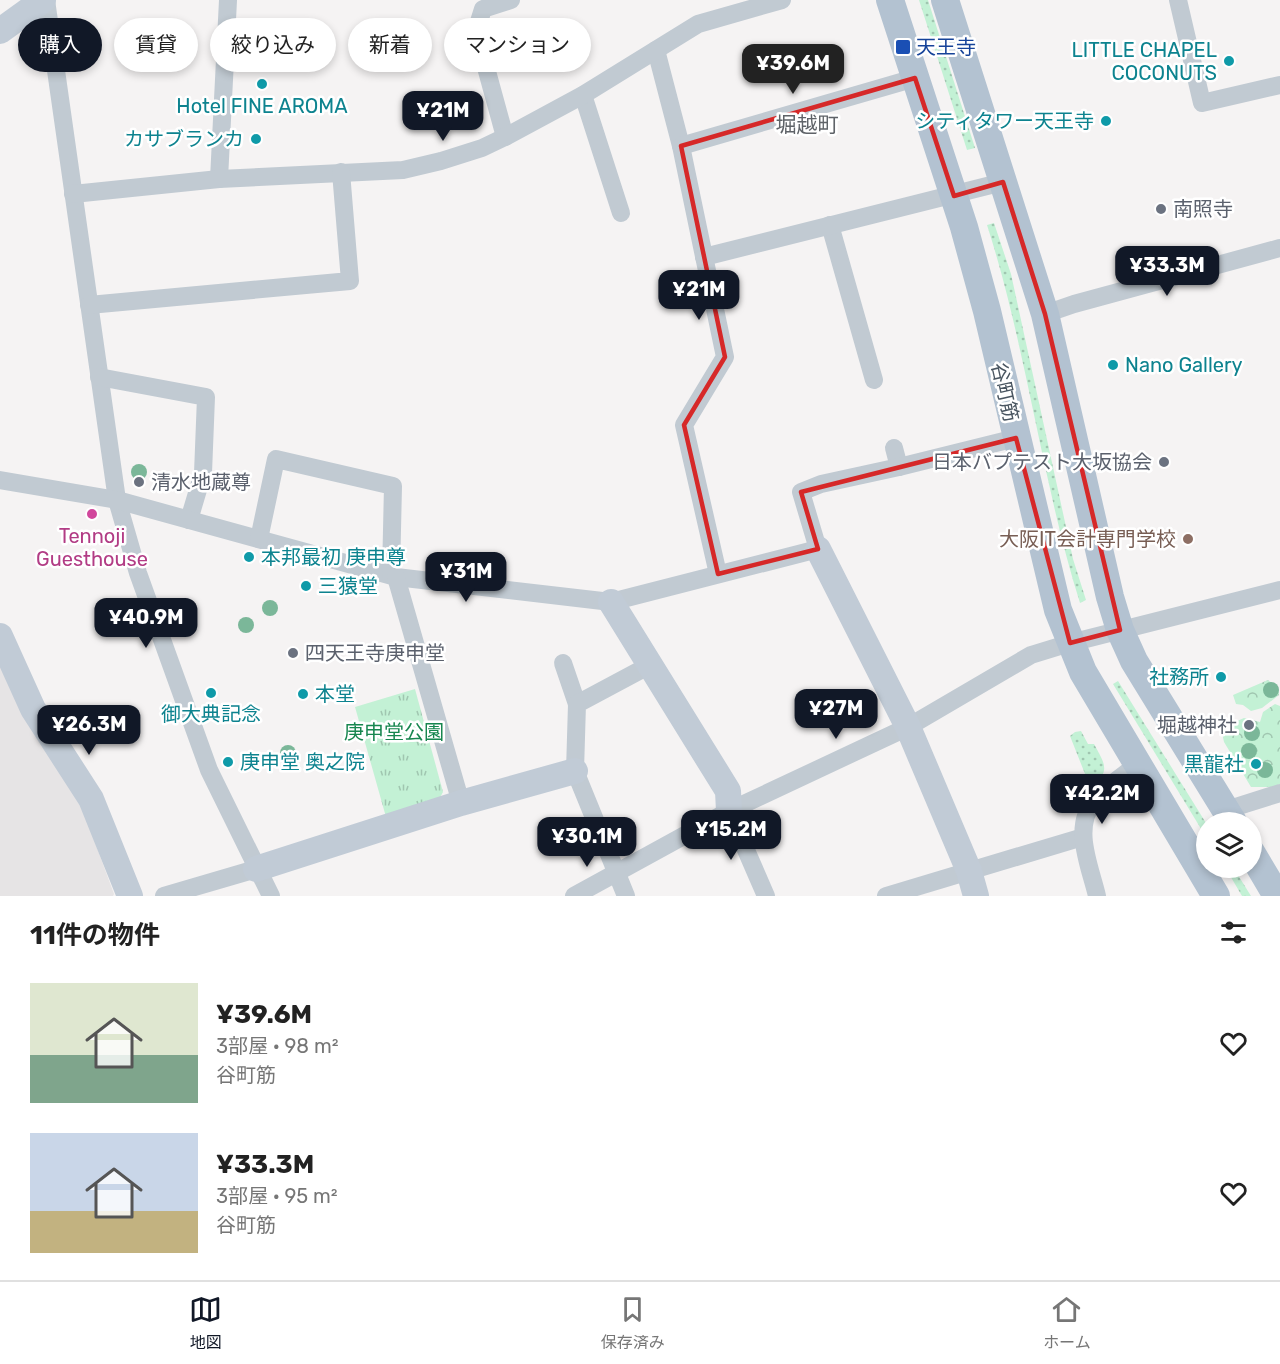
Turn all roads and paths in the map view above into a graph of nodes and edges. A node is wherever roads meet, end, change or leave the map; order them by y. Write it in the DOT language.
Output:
graph roads {
  1 [pos="44,0"];
  2 [pos="228,0"];
  3 [pos="511,0"];
  4 [pos="782,0"];
  5 [pos="890,0"];
  6 [pos="945,0"];
  7 [pos="1178,0"];
  8 [pos="0,31"];
  9 [pos="656,50"];
  10 [pos="915,78"];
  11 [pos="1280,85"];
  12 [pos="583,95"];
  13 [pos="505,137"];
  14 [pos="681,146"];
  15 [pos="341,172"];
  16 [pos="219,179"];
  17 [pos="1003,182"];
  18 [pos="73,194"];
  19 [pos="954,196"];
  20 [pos="621,213"];
  21 [pos="830,225"];
  22 [pos="1280,248"];
  23 [pos="704,257"];
  24 [pos="89,305"];
  25 [pos="1045,314"];
  26 [pos="99,377"];
  27 [pos="874,380"];
  28 [pos="1016,438"];
  29 [pos="894,448"];
  30 [pos="899,467"];
  31 [pos="0,480"];
  32 [pos="117,500"];
  33 [pos="189,520"];
  34 [pos="259,539"];
  35 [pos="818,549"];
  36 [pos="718,574"];
  37 [pos="393,576"];
  38 [pos="1280,590"];
  39 [pos="611,602"];
  40 [pos="1120,630"];
  41 [pos="0,636"];
  42 [pos="1070,643"];
  43 [pos="563,663"];
  44 [pos="650,665"];
  45 [pos="576,704"];
  46 [pos="908,727"];
  47 [pos="1137,764"];
  48 [pos="575,771"];
  49 [pos="1280,792"];
  50 [pos="461,803"];
  51 [pos="729,811"];
  52 [pos="1228,812"];
  53 [pos="1238,812"];
  54 [pos="1083,837"];
  55 [pos="256,869"];
  56 [pos="969,871"];
  57 [pos="1262,871"];
  58 [pos="617,872"];
  59 [pos="130,896"];
  60 [pos="164,896"];
  61 [pos="271,896"];
  62 [pos="574,896"];
  63 [pos="626,896"];
  64 [pos="766,896"];
  65 [pos="886,896"];
  66 [pos="976,896"];
  67 [pos="1097,896"];
  68 [pos="1216,896"];
  69 [pos="1277,896"];
  1 -- 8 [label="street"];
  1 -- 18 [label="street"];
  2 -- 16 [label="street"];
  3 -- 13 [label="street"];
  4 -- 9 [label="street"];
  5 -- 10 [label="main road, 谷町筋"];
  6 -- 17 [label="main road"];
  7 -- 11 [label="street"];
  9 -- 12 [label="street"];
  9 -- 14 [label="street"];
  10 -- 14 [label="street"];
  10 -- 19 [label="main road, 谷町筋"];
  12 -- 13 [label="street"];
  12 -- 20 [label="street"];
  13 -- 15 [label="street"];
  14 -- 23 [label="street"];
  15 -- 16 [label="street"];
  15 -- 24 [label="street"];
  16 -- 18 [label="street"];
  17 -- 19 [label="street"];
  17 -- 25 [label="main road"];
  18 -- 24 [label="street"];
  19 -- 21 [label="street"];
  19 -- 28 [label="main road, 谷町筋"];
  21 -- 23 [label="street"];
  21 -- 27 [label="street"];
  22 -- 25 [label="street"];
  23 -- 36 [label="street"];
  24 -- 26 [label="street"];
  25 -- 40 [label="main road"];
  26 -- 32 [label="street"];
  26 -- 33 [label="street"];
  28 -- 30 [label="street"];
  28 -- 42 [label="main road, 谷町筋"];
  29 -- 30 [label="street"];
  30 -- 35 [label="street"];
  31 -- 32 [label="street"];
  32 -- 33 [label="street"];
  32 -- 55 [label="street"];
  33 -- 34 [label="street"];
  34 -- 37 [label="street"];
  34 -- 37 [label="street"];
  35 -- 36 [label="street"];
  35 -- 46 [label="street"];
  36 -- 39 [label="street"];
  37 -- 39 [label="street"];
  37 -- 50 [label="street"];
  38 -- 40 [label="street"];
  39 -- 44 [label="street"];
  40 -- 42 [label="street"];
  40 -- 52 [label="main road"];
  41 -- 59 [label="street"];
  42 -- 46 [label="street"];
  42 -- 47 [label="main road, 谷町筋"];
  43 -- 45 [label="street"];
  44 -- 45 [label="street"];
  44 -- 51 [label="street"];
  45 -- 48 [label="street"];
  46 -- 51 [label="street"];
  46 -- 56 [label="street"];
  47 -- 54 [label="street"];
  47 -- 68 [label="main road, 谷町筋"];
  48 -- 50 [label="street"];
  48 -- 58 [label="street"];
  49 -- 53 [label="street"];
  50 -- 55 [label="street"];
  51 -- 58 [label="street"];
  51 -- 64 [label="street"];
  54 -- 56 [label="street"];
  54 -- 67 [label="street"];
  55 -- 60 [label="street"];
  55 -- 61 [label="street"];
  56 -- 65 [label="street"];
  56 -- 66 [label="street"];
  57 -- 69 [label="main road"];
  58 -- 62 [label="street"];
  58 -- 63 [label="street"];
}
